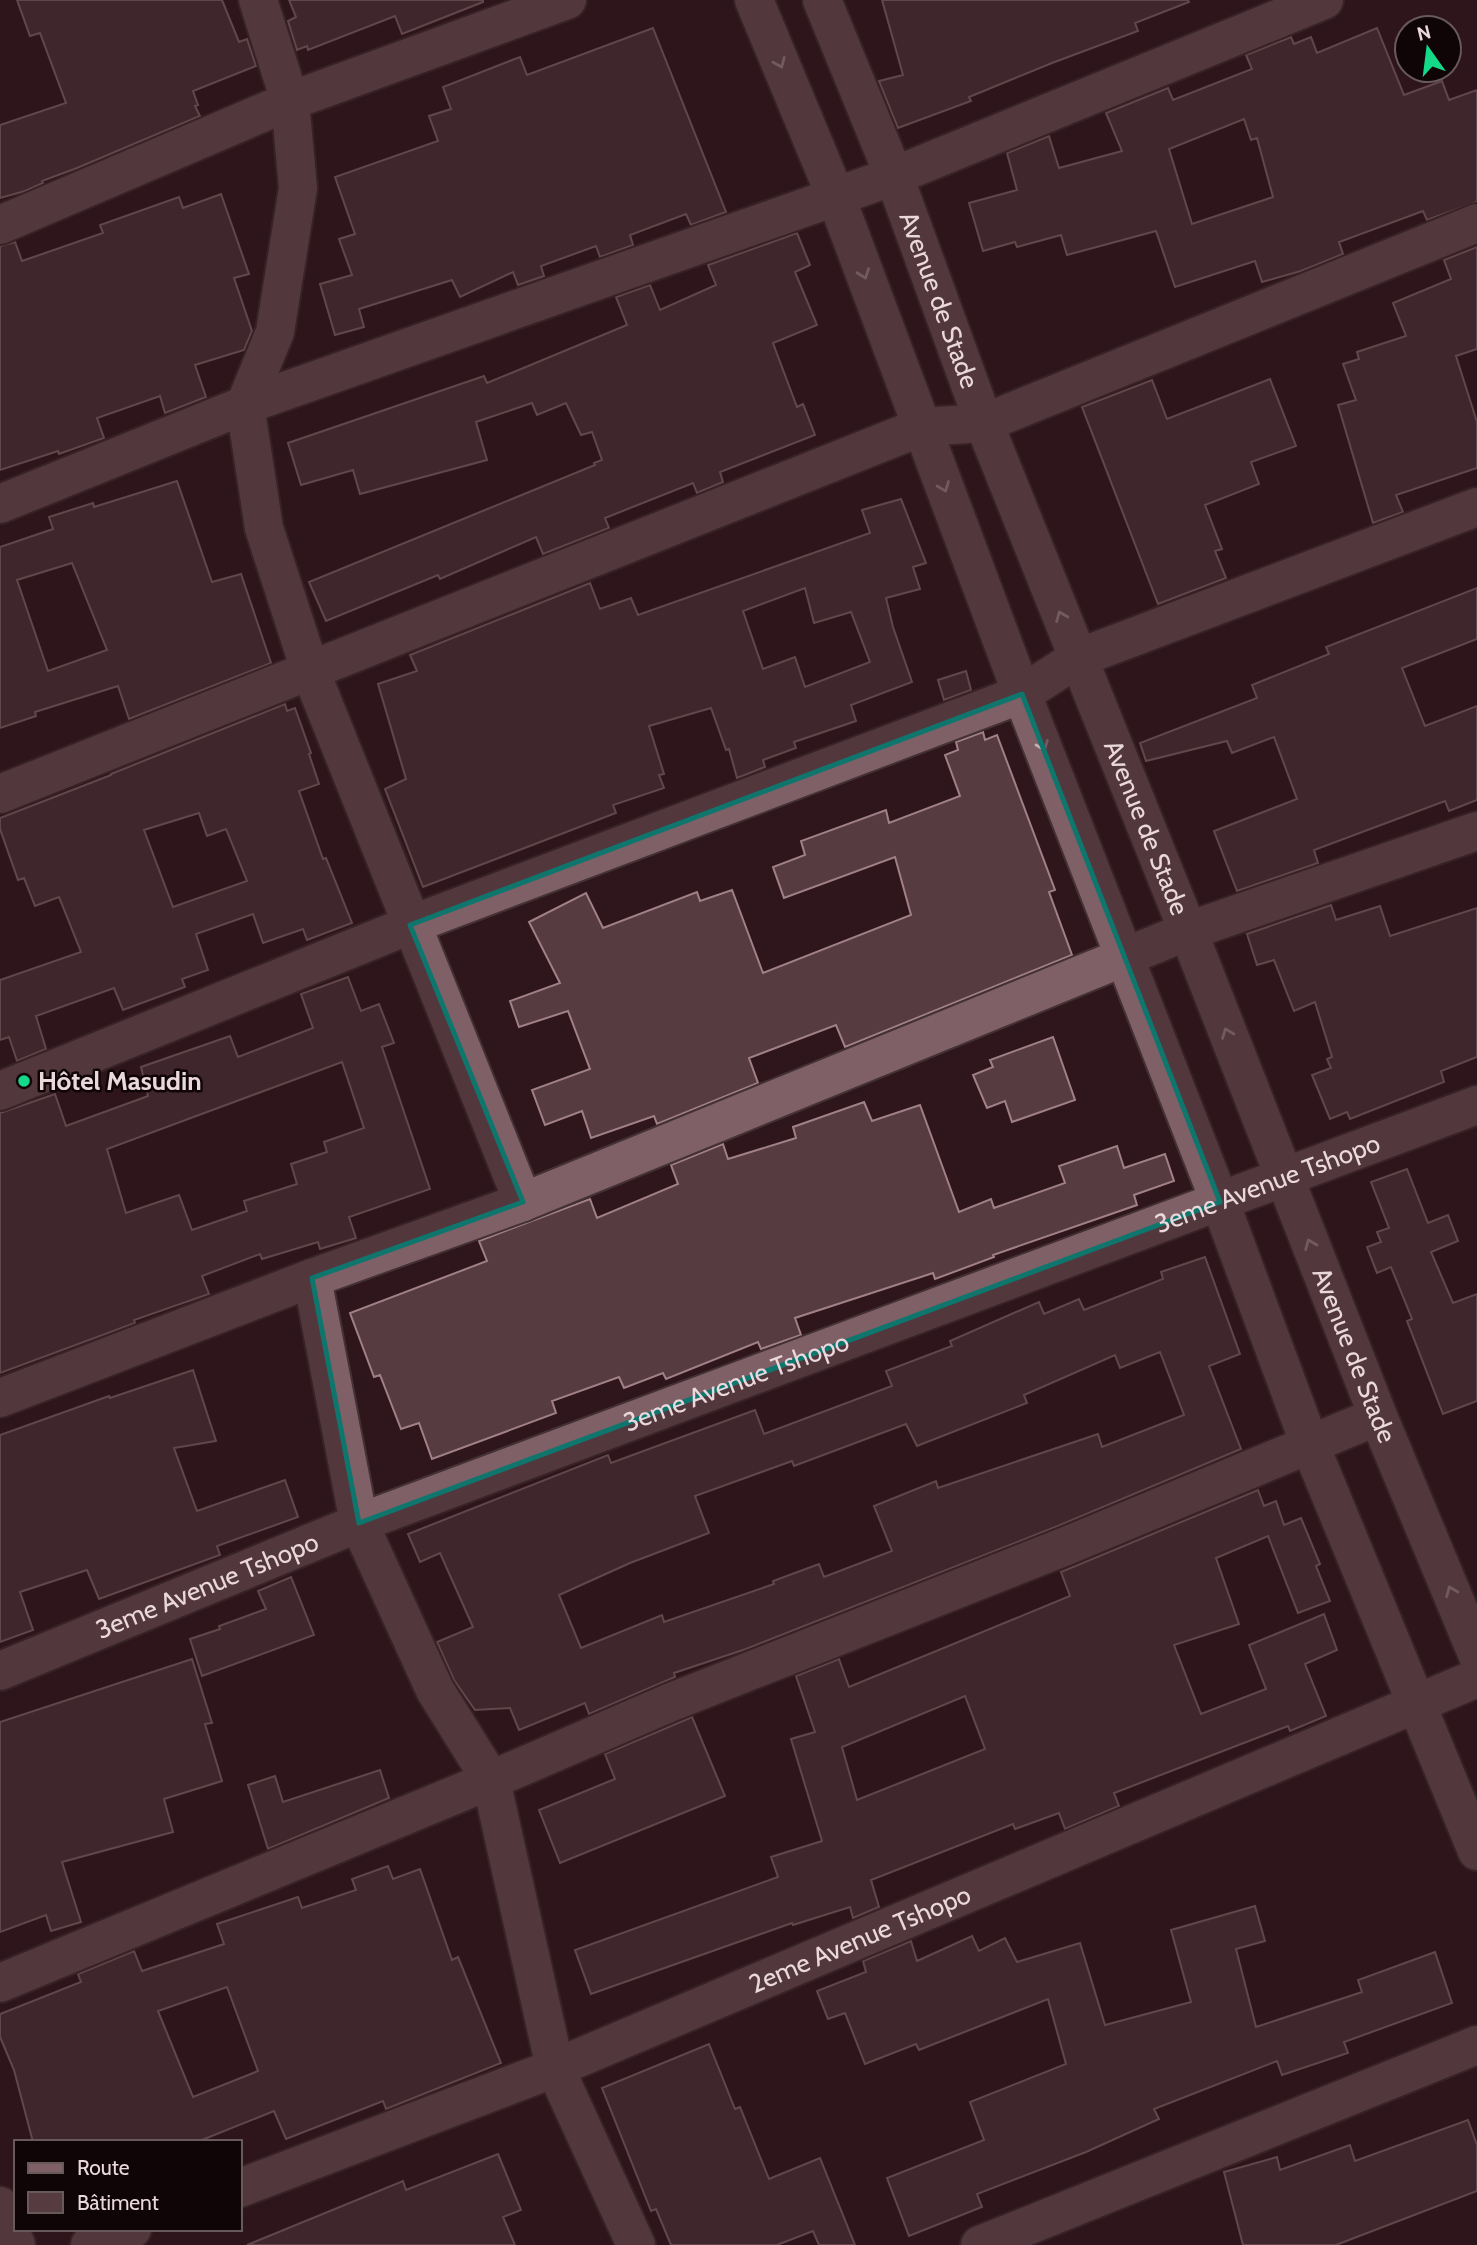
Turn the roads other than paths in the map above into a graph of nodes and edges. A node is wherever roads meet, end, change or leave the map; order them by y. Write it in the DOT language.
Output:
graph roads {
  1 [pos="258,0"];
  2 [pos="567,0"];
  3 [pos="754,0"];
  4 [pos="822,0"];
  5 [pos="1324,0"];
  6 [pos="290,100"];
  7 [pos="894,176"];
  8 [pos="836,197"];
  9 [pos="1477,223"];
  10 [pos="0,225"];
  11 [pos="245,405"];
  12 [pos="984,423"];
  13 [pos="921,427"];
  14 [pos="0,503"];
  15 [pos="1477,507"];
  16 [pos="1078,659"];
  17 [pos="310,670"];
  18 [pos="1022,694"];
  19 [pos="0,794"];
  20 [pos="1477,831"];
  21 [pos="410,925"];
  22 [pos="1188,931"];
  23 [pos="1125,956"];
  24 [pos="0,1091"];
  25 [pos="1477,1105"];
  26 [pos="1283,1178"];
  27 [pos="523,1202"];
  28 [pos="1220,1202"];
  29 [pos="312,1278"];
  30 [pos="0,1398"];
  31 [pos="1378,1416"];
  32 [pos="1310,1445"];
  33 [pos="359,1524"];
  34 [pos="1477,1654"];
  35 [pos="0,1671"];
  36 [pos="1477,1678"];
  37 [pos="1418,1702"];
  38 [pos="491,1780"];
  39 [pos="1477,1851"];
  40 [pos="0,1983"];
  41 [pos="1477,2045"];
  42 [pos="555,2068"];
  43 [pos="242,2187"];
  44 [pos="0,2206"];
  45 [pos="127,2231"];
  46 [pos="624,2241"];
  47 [pos="16,2245"];
  48 [pos="90,2245"];
  49 [pos="980,2245"];
  1 -- 6 [label="street"];
  2 -- 6 [label="street"];
  3 -- 8 [label="street, one-way"];
  4 -- 7 [label="street, Avenue de Stade"];
  5 -- 7 [label="street"];
  6 -- 10 [label="street"];
  6 -- 11 [label="street"];
  7 -- 8 [label="street"];
  7 -- 12 [label="street, Avenue de Stade"];
  8 -- 11 [label="street"];
  8 -- 13 [label="street, one-way"];
  9 -- 12 [label="street"];
  11 -- 14 [label="street"];
  11 -- 17 [label="street"];
  12 -- 13 [label="street"];
  16 -- 12 [label="street, Avenue de Stade, one-way"];
  13 -- 17 [label="street"];
  13 -- 18 [label="street, one-way"];
  15 -- 16 [label="street"];
  16 -- 18 [label="street"];
  16 -- 22 [label="street, Avenue de Stade"];
  17 -- 19 [label="street"];
  17 -- 21 [label="street"];
  18 -- 21 [label="street"];
  18 -- 23 [label="street, one-way"];
  20 -- 22 [label="street"];
  21 -- 24 [label="street"];
  21 -- 27 [label="street"];
  22 -- 23 [label="street"];
  26 -- 22 [label="street, Avenue de Stade, one-way"];
  23 -- 27 [label="street"];
  23 -- 28 [label="street"];
  25 -- 26 [label="street, 3eme Avenue Tshopo"];
  26 -- 28 [label="street, 3eme Avenue Tshopo"];
  31 -- 26 [label="street, Avenue de Stade, one-way"];
  27 -- 29 [label="street"];
  28 -- 32 [label="street"];
  28 -- 33 [label="street, 3eme Avenue Tshopo"];
  29 -- 30 [label="street"];
  29 -- 33 [label="street"];
  31 -- 32 [label="street"];
  34 -- 31 [label="street, Avenue de Stade, one-way"];
  32 -- 37 [label="street"];
  32 -- 38 [label="street"];
  33 -- 35 [label="street, 3eme Avenue Tshopo"];
  33 -- 38 [label="street"];
  36 -- 37 [label="street, 2eme Avenue Tshopo"];
  37 -- 39 [label="street"];
  37 -- 42 [label="street, 2eme Avenue Tshopo"];
  38 -- 40 [label="street"];
  38 -- 42 [label="street"];
  41 -- 49 [label="street"];
  42 -- 43 [label="street, 2eme Avenue Tshopo"];
  42 -- 46 [label="street"];
  44 -- 47 [label="street"];
  45 -- 48 [label="street"];
}
